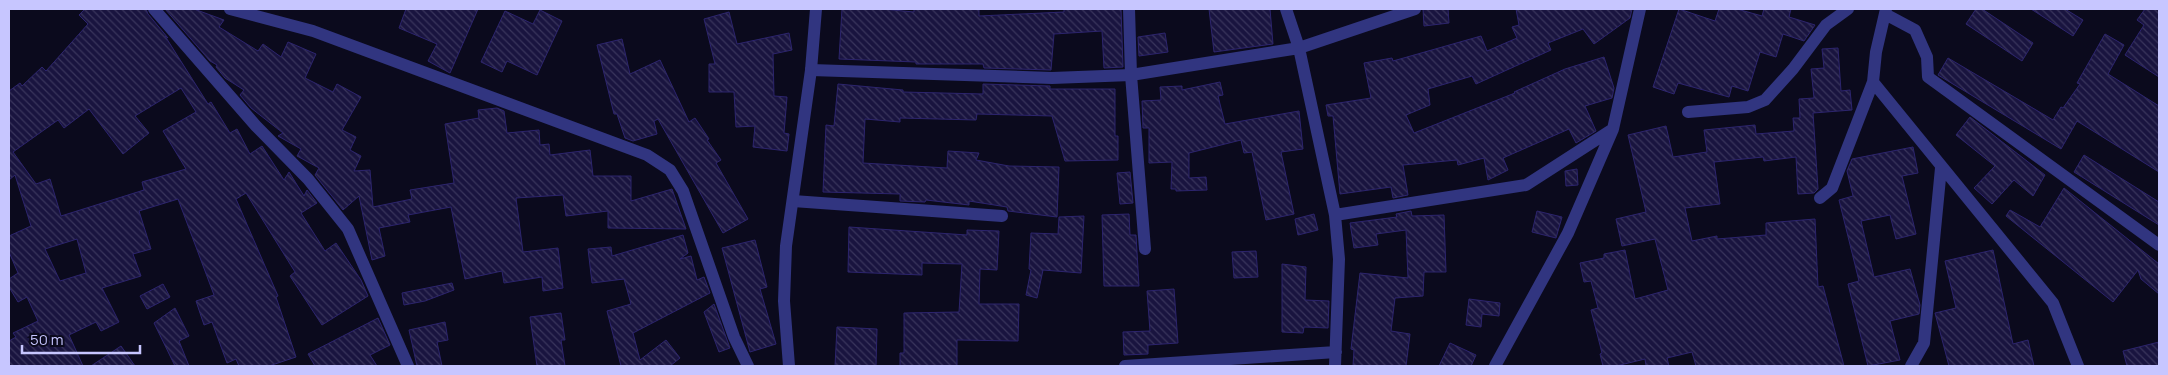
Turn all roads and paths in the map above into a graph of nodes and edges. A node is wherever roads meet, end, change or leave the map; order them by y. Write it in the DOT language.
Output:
graph roads {
  1 [pos="154,9"];
  2 [pos="230,9"];
  3 [pos="816,9"];
  4 [pos="1129,9"];
  5 [pos="1286,9"];
  6 [pos="1415,9"];
  7 [pos="1640,9"];
  8 [pos="1848,9"];
  9 [pos="1885,12"];
  10 [pos="1299,48"];
  11 [pos="811,70"];
  12 [pos="1131,75"];
  13 [pos="1873,82"];
  14 [pos="1688,112"];
  15 [pos="1613,129"];
  16 [pos="1941,168"];
  17 [pos="1820,198"];
  18 [pos="793,201"];
  19 [pos="1335,215"];
  20 [pos="1002,216"];
  21 [pos="2159,245"];
  22 [pos="1145,249"];
  23 [pos="1336,352"];
  24 [pos="1139,365"];
  25 [pos="408,366"];
  26 [pos="748,366"];
  27 [pos="789,366"];
  28 [pos="1125,366"];
  29 [pos="1336,366"];
  30 [pos="1495,366"];
  31 [pos="1911,366"];
  32 [pos="2078,366"];
  1 -- 25 [label="street"];
  2 -- 26 [label="street"];
  3 -- 11 [label="street"];
  4 -- 12 [label="street"];
  5 -- 10 [label="street"];
  6 -- 10 [label="street"];
  7 -- 15 [label="street"];
  8 -- 14 [label="street"];
  9 -- 13 [label="street"];
  9 -- 21 [label="street"];
  10 -- 12 [label="street"];
  10 -- 19 [label="street"];
  11 -- 12 [label="street"];
  11 -- 18 [label="street"];
  12 -- 22 [label="street"];
  13 -- 16 [label="street"];
  13 -- 17 [label="street"];
  15 -- 19 [label="street"];
  15 -- 30 [label="street"];
  16 -- 31 [label="street"];
  16 -- 32 [label="street"];
  18 -- 20 [label="street"];
  18 -- 27 [label="street"];
  19 -- 23 [label="street"];
  23 -- 24 [label="street"];
  23 -- 29 [label="street"];
  24 -- 28 [label="street"];
}
